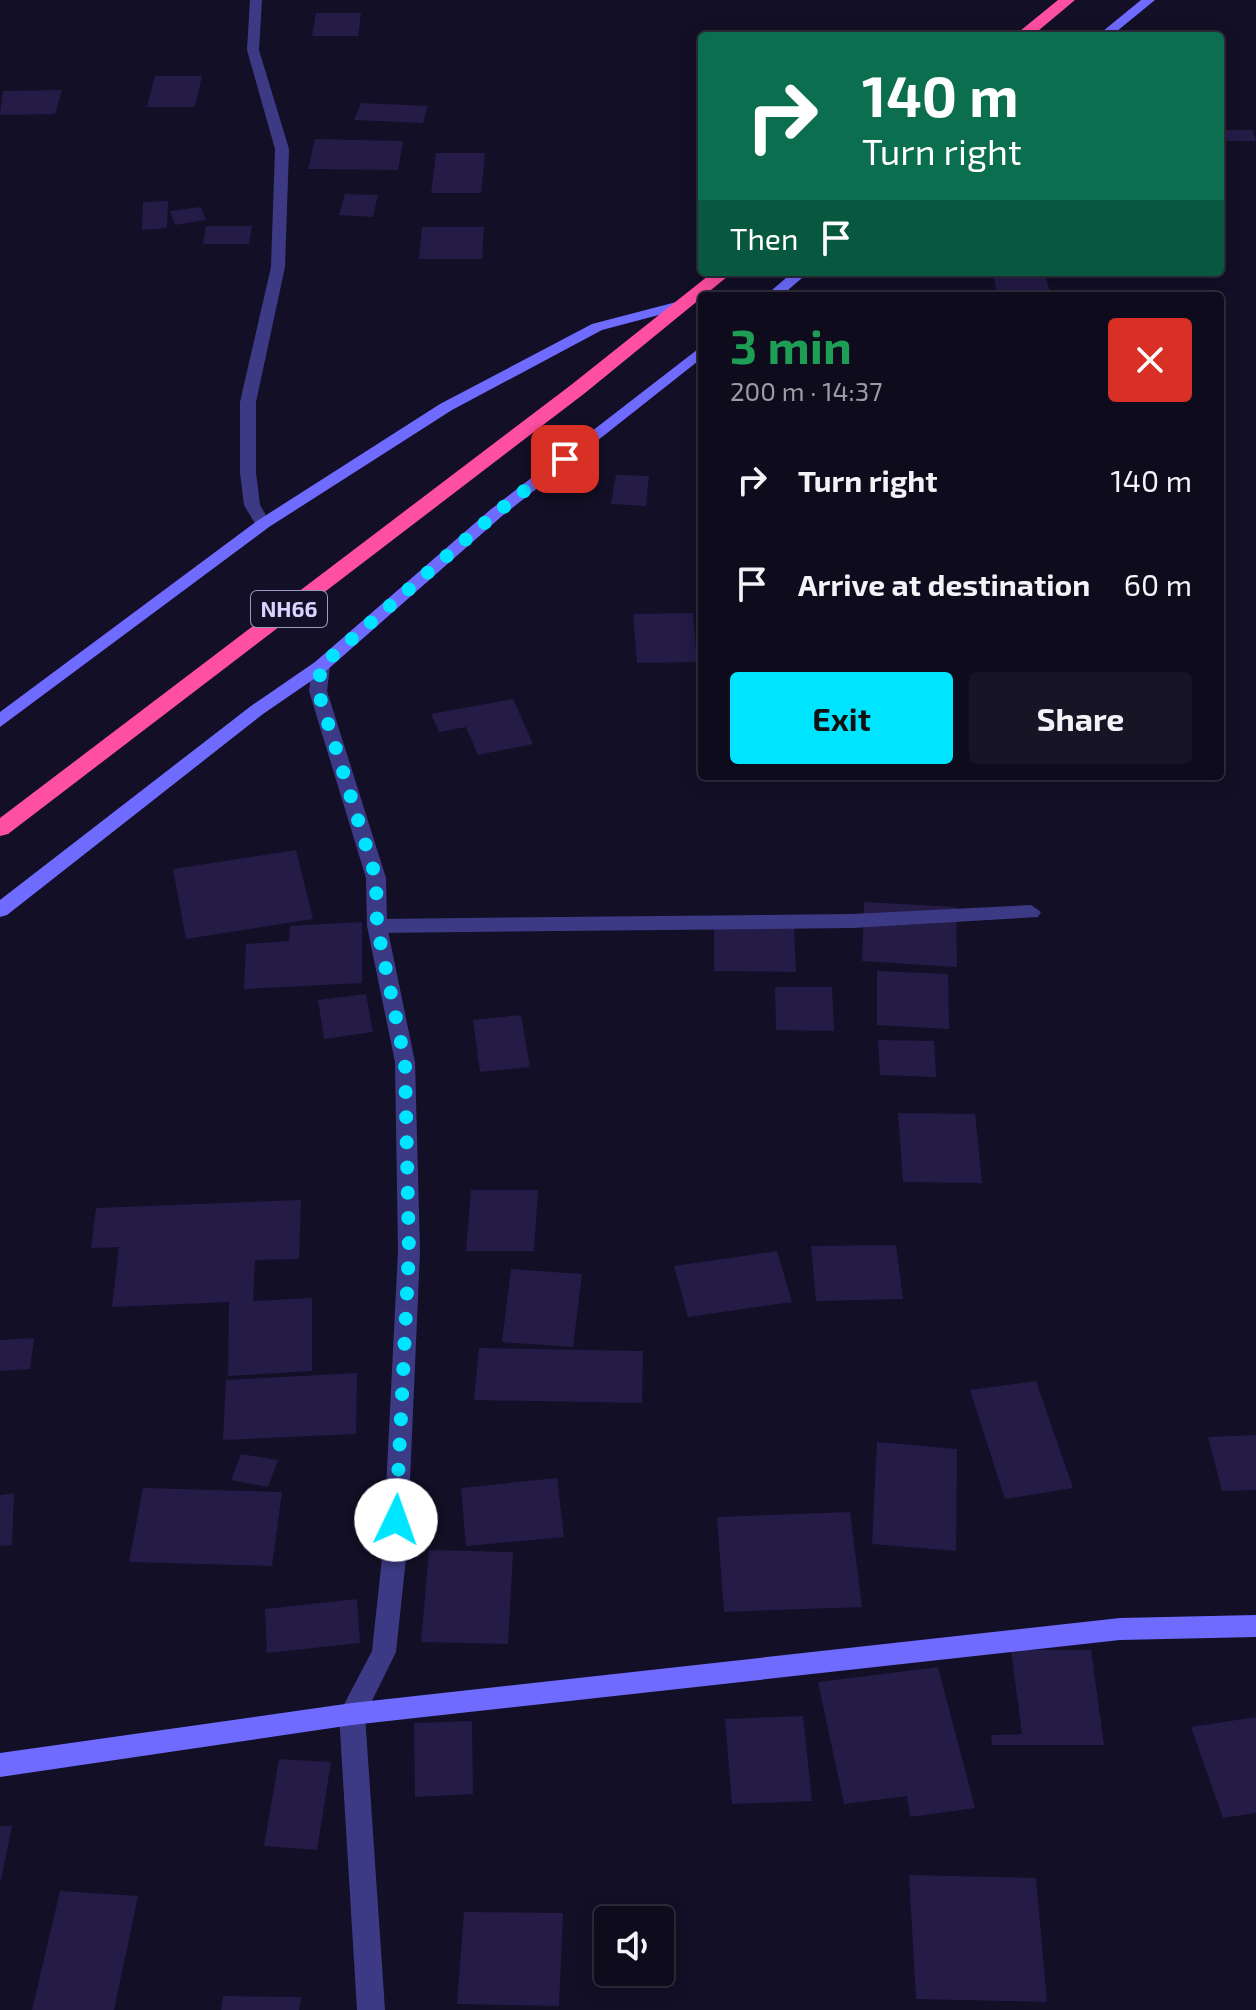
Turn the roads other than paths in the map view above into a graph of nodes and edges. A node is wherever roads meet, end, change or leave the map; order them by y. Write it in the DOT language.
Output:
graph roads {
  1 [pos="256,0"];
  2 [pos="1067,0"];
  3 [pos="1149,0"];
  4 [pos="1027,32"];
  5 [pos="1108,32"];
  6 [pos="719,276"];
  7 [pos="797,276"];
  8 [pos="699,292"];
  9 [pos="777,292"];
  10 [pos="698,293"];
  11 [pos="684,304"];
  12 [pos="698,354"];
  13 [pos="263,524"];
  14 [pos="321,666"];
  15 [pos="0,721"];
  16 [pos="0,829"];
  17 [pos="0,910"];
  18 [pos="1031,912"];
  19 [pos="377,926"];
  20 [pos="1256,1626"];
  21 [pos="352,1714"];
  22 [pos="0,1765"];
  23 [pos="371,2010"];
  1 -- 13 [label="street"];
  2 -- 4 [label="highway"];
  3 -- 5 [label="street"];
  6 -- 8 [label="highway, NH66"];
  7 -- 9 [label="street"];
  10 -- 11 [label="highway, NH66"];
  11 -- 13 [label="street"];
  11 -- 16 [label="highway, NH66"];
  12 -- 14 [label="street"];
  13 -- 15 [label="street"];
  14 -- 17 [label="street"];
  14 -- 19 [label="street"];
  18 -- 19 [label="street"];
  19 -- 21 [label="street"];
  20 -- 21 [label="street"];
  21 -- 22 [label="street"];
  21 -- 23 [label="street"];
}
